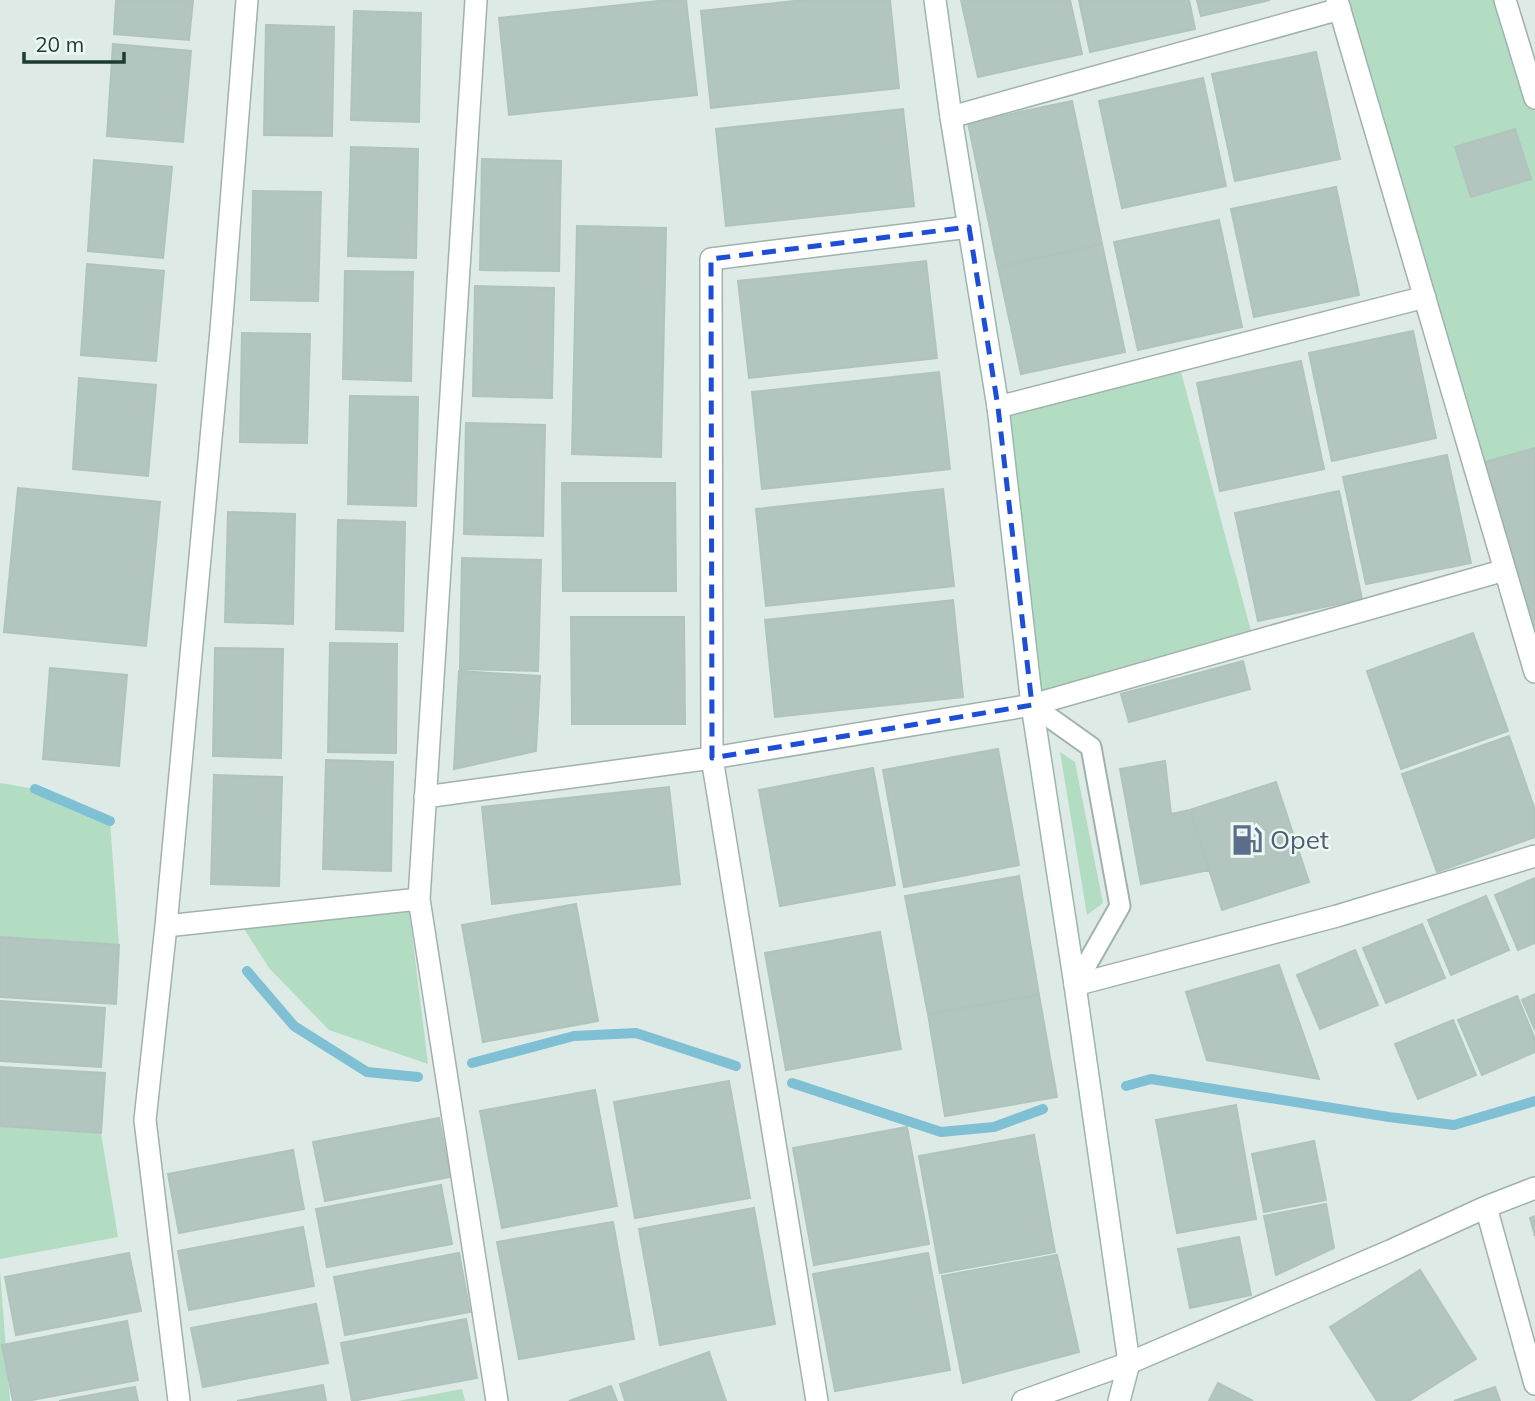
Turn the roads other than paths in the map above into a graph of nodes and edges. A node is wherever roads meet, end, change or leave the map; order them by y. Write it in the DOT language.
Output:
graph roads {
  1 [pos="247,0"];
  2 [pos="476,0"];
  3 [pos="935,0"];
  4 [pos="1505,0"];
  5 [pos="1339,4"];
  6 [pos="1535,98"];
  7 [pos="951,117"];
  8 [pos="969,227"];
  9 [pos="1425,297"];
  10 [pos="998,407"];
  11 [pos="1505,569"];
  12 [pos="1535,672"];
  13 [pos="1031,705"];
  14 [pos="712,758"];
  15 [pos="425,797"];
  16 [pos="1535,856"];
  17 [pos="419,900"];
  18 [pos="166,926"];
  19 [pos="1075,985"];
  20 [pos="1535,1188"];
  21 [pos="1486,1207"];
  22 [pos="1129,1363"];
  23 [pos="1535,1384"];
  24 [pos="179,1401"];
  25 [pos="497,1401"];
  26 [pos="817,1401"];
  27 [pos="1023,1401"];
  28 [pos="1119,1401"];
  1 -- 18 [label="street"];
  2 -- 15 [label="street"];
  3 -- 7 [label="street"];
  4 -- 6 [label="street"];
  5 -- 7 [label="street"];
  5 -- 9 [label="street"];
  7 -- 8 [label="street"];
  8 -- 10 [label="street"];
  8 -- 14 [label="street"];
  9 -- 10 [label="street"];
  9 -- 11 [label="street"];
  10 -- 13 [label="street"];
  11 -- 12 [label="street"];
  11 -- 13 [label="street"];
  13 -- 14 [label="street"];
  13 -- 19 [label="street"];
  13 -- 19 [label="lane"];
  14 -- 15 [label="street"];
  14 -- 26 [label="street"];
  15 -- 17 [label="street"];
  16 -- 19 [label="street"];
  17 -- 18 [label="street"];
  17 -- 25 [label="street"];
  18 -- 24 [label="street"];
  19 -- 22 [label="street"];
  20 -- 21 [label="street"];
  21 -- 22 [label="street"];
  21 -- 23 [label="street"];
  22 -- 27 [label="street"];
  22 -- 28 [label="street"];
}
